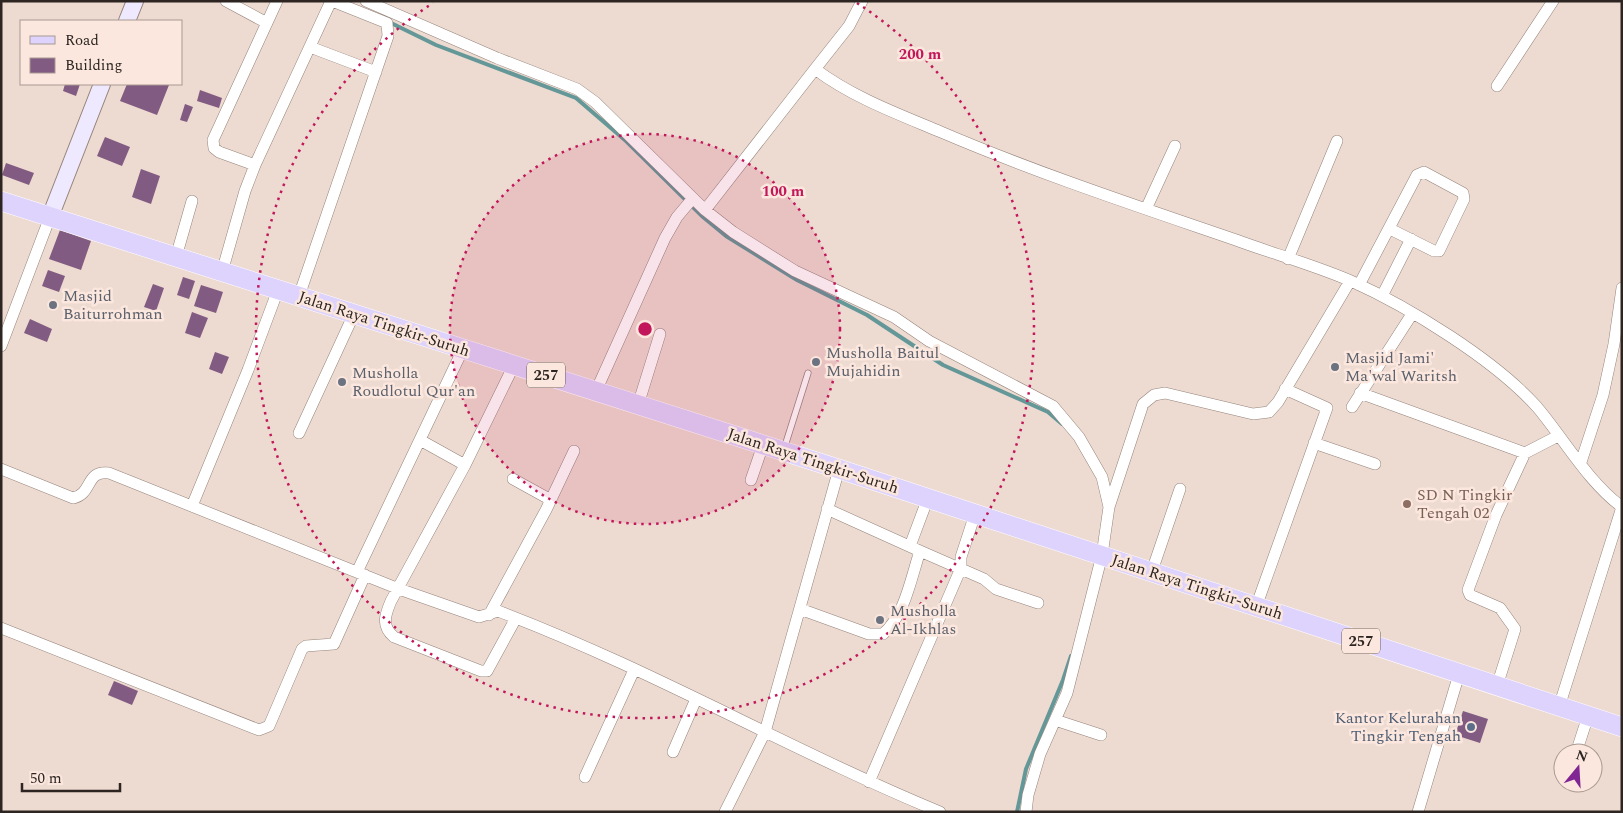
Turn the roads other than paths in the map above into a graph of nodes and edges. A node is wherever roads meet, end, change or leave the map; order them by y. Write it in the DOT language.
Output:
graph roads {
  1 [pos="135,1"];
  2 [pos="226,1"];
  3 [pos="276,1"];
  4 [pos="332,1"];
  5 [pos="366,1"];
  6 [pos="862,1"];
  7 [pos="1553,1"];
  8 [pos="127,20"];
  9 [pos="267,23"];
  10 [pos="310,47"];
  11 [pos="815,69"];
  12 [pos="376,72"];
  13 [pos="102,85"];
  14 [pos="1497,86"];
  15 [pos="1337,141"];
  16 [pos="1175,146"];
  17 [pos="255,165"];
  18 [pos="1,201"];
  19 [pos="192,201"];
  20 [pos="689,202"];
  21 [pos="1146,209"];
  22 [pos="705,210"];
  23 [pos="50,217"];
  24 [pos="1390,229"];
  25 [pos="1411,239"];
  26 [pos="176,257"];
  27 [pos="1288,259"];
  28 [pos="222,272"];
  29 [pos="1355,283"];
  30 [pos="1622,288"];
  31 [pos="278,290"];
  32 [pos="298,296"];
  33 [pos="1382,296"];
  34 [pos="354,314"];
  35 [pos="1412,314"];
  36 [pos="660,334"];
  37 [pos="1,346"];
  38 [pos="463,349"];
  39 [pos="514,365"];
  40 [pos="808,373"];
  41 [pos="1285,389"];
  42 [pos="596,391"];
  43 [pos="1360,393"];
  44 [pos="638,405"];
  45 [pos="1352,407"];
  46 [pos="299,433"];
  47 [pos="1558,436"];
  48 [pos="420,440"];
  49 [pos="1314,443"];
  50 [pos="764,445"];
  51 [pos="574,451"];
  52 [pos="784,451"];
  53 [pos="1525,453"];
  54 [pos="1581,462"];
  55 [pos="1375,464"];
  56 [pos="465,465"];
  57 [pos="1,469"];
  58 [pos="839,469"];
  59 [pos="513,479"];
  60 [pos="751,480"];
  61 [pos="1180,489"];
  62 [pos="928,498"];
  63 [pos="551,500"];
  64 [pos="192,506"];
  65 [pos="1109,507"];
  66 [pos="828,509"];
  67 [pos="975,514"];
  68 [pos="915,549"];
  69 [pos="1097,554"];
  70 [pos="961,568"];
  71 [pos="1152,571"];
  72 [pos="361,574"];
  73 [pos="399,589"];
  74 [pos="1038,603"];
  75 [pos="1256,607"];
  76 [pos="800,609"];
  77 [pos="489,615"];
  78 [pos="516,618"];
  79 [pos="1,628"];
  80 [pos="634,670"];
  81 [pos="1459,674"];
  82 [pos="1497,686"];
  83 [pos="696,699"];
  84 [pos="1558,707"];
  85 [pos="1588,716"];
  86 [pos="1055,720"];
  87 [pos="1622,728"];
  88 [pos="765,732"];
  89 [pos="1100,735"];
  90 [pos="1579,743"];
  91 [pos="673,752"];
  92 [pos="585,777"];
  93 [pos="868,782"];
  94 [pos="724,812"];
  95 [pos="940,812"];
  96 [pos="1026,812"];
  97 [pos="1418,812"];
  1 -- 8 [label="street"];
  2 -- 9 [label="street"];
  3 -- 9 [label="street"];
  4 -- 10 [label="street"];
  4 -- 12 [label="street"];
  5 -- 20 [label="street"];
  6 -- 11 [label="street"];
  7 -- 14 [label="street"];
  9 -- 17 [label="street"];
  10 -- 12 [label="street"];
  10 -- 17 [label="street"];
  11 -- 21 [label="street"];
  11 -- 22 [label="street"];
  12 -- 32 [label="street"];
  13 -- 23 [label="street"];
  15 -- 27 [label="street"];
  16 -- 21 [label="street"];
  17 -- 28 [label="street"];
  18 -- 23 [label="main road, Jalan Raya Tingkir-Suruh / 257"];
  19 -- 26 [label="street"];
  20 -- 22 [label="street"];
  20 -- 42 [label="street"];
  21 -- 27 [label="street"];
  22 -- 65 [label="street"];
  23 -- 26 [label="main road, Jalan Raya Tingkir-Suruh / 257"];
  23 -- 37 [label="street"];
  24 -- 25 [label="street"];
  24 -- 25 [label="street"];
  24 -- 29 [label="street"];
  25 -- 33 [label="street"];
  26 -- 28 [label="main road, Jalan Raya Tingkir-Suruh / 257"];
  27 -- 29 [label="street"];
  28 -- 31 [label="main road, Jalan Raya Tingkir-Suruh / 257"];
  29 -- 33 [label="street"];
  29 -- 41 [label="street"];
  30 -- 54 [label="street"];
  31 -- 32 [label="main road, Jalan Raya Tingkir-Suruh / 257"];
  31 -- 64 [label="street"];
  32 -- 34 [label="main road, Jalan Raya Tingkir-Suruh / 257"];
  33 -- 35 [label="street"];
  34 -- 38 [label="main road, Jalan Raya Tingkir-Suruh / 257"];
  34 -- 46 [label="street"];
  35 -- 43 [label="street"];
  35 -- 47 [label="street"];
  36 -- 44 [label="street"];
  38 -- 39 [label="main road, Jalan Raya Tingkir-Suruh / 257"];
  38 -- 48 [label="street"];
  39 -- 42 [label="main road, Jalan Raya Tingkir-Suruh / 257"];
  39 -- 56 [label="street"];
  40 -- 52 [label="lane"];
  41 -- 49 [label="street"];
  41 -- 65 [label="street"];
  42 -- 44 [label="main road, Jalan Raya Tingkir-Suruh / 257"];
  43 -- 45 [label="street"];
  43 -- 53 [label="street"];
  44 -- 50 [label="main road, Jalan Raya Tingkir-Suruh / 257"];
  47 -- 53 [label="street"];
  47 -- 54 [label="street"];
  48 -- 56 [label="street"];
  48 -- 72 [label="street"];
  49 -- 55 [label="street"];
  49 -- 75 [label="street"];
  50 -- 52 [label="main road, Jalan Raya Tingkir-Suruh / 257"];
  50 -- 60 [label="street"];
  51 -- 63 [label="street"];
  52 -- 58 [label="main road, Jalan Raya Tingkir-Suruh / 257"];
  53 -- 82 [label="street"];
  54 -- 84 [label="street"];
  56 -- 73 [label="street"];
  57 -- 64 [label="street"];
  58 -- 62 [label="main road, Jalan Raya Tingkir-Suruh / 257"];
  58 -- 66 [label="street"];
  59 -- 63 [label="street"];
  61 -- 71 [label="street"];
  62 -- 67 [label="main road, Jalan Raya Tingkir-Suruh / 257"];
  62 -- 68 [label="street"];
  63 -- 77 [label="street"];
  64 -- 72 [label="street"];
  65 -- 69 [label="street"];
  66 -- 68 [label="street"];
  66 -- 76 [label="street"];
  67 -- 69 [label="main road, Jalan Raya Tingkir-Suruh / 257"];
  67 -- 70 [label="street"];
  68 -- 70 [label="street"];
  68 -- 76 [label="street"];
  69 -- 71 [label="main road, Jalan Raya Tingkir-Suruh / 257"];
  69 -- 86 [label="street"];
  70 -- 74 [label="street"];
  70 -- 93 [label="street"];
  71 -- 75 [label="main road, Jalan Raya Tingkir-Suruh / 257"];
  72 -- 73 [label="street"];
  72 -- 79 [label="street"];
  73 -- 77 [label="street"];
  73 -- 78 [label="street"];
  75 -- 81 [label="main road, Jalan Raya Tingkir-Suruh / 257"];
  76 -- 88 [label="street"];
  77 -- 78 [label="street"];
  78 -- 80 [label="street"];
  80 -- 83 [label="street"];
  80 -- 92 [label="street"];
  81 -- 82 [label="main road, Jalan Raya Tingkir-Suruh / 257"];
  81 -- 97 [label="street"];
  82 -- 84 [label="main road, Jalan Raya Tingkir-Suruh / 257"];
  83 -- 88 [label="street"];
  83 -- 91 [label="street"];
  84 -- 85 [label="main road, Jalan Raya Tingkir-Suruh / 257"];
  85 -- 87 [label="main road, Jalan Raya Tingkir-Suruh / 257"];
  85 -- 90 [label="street"];
  86 -- 89 [label="street"];
  86 -- 96 [label="street"];
  88 -- 93 [label="street"];
  88 -- 94 [label="street"];
  93 -- 95 [label="street"];
}
